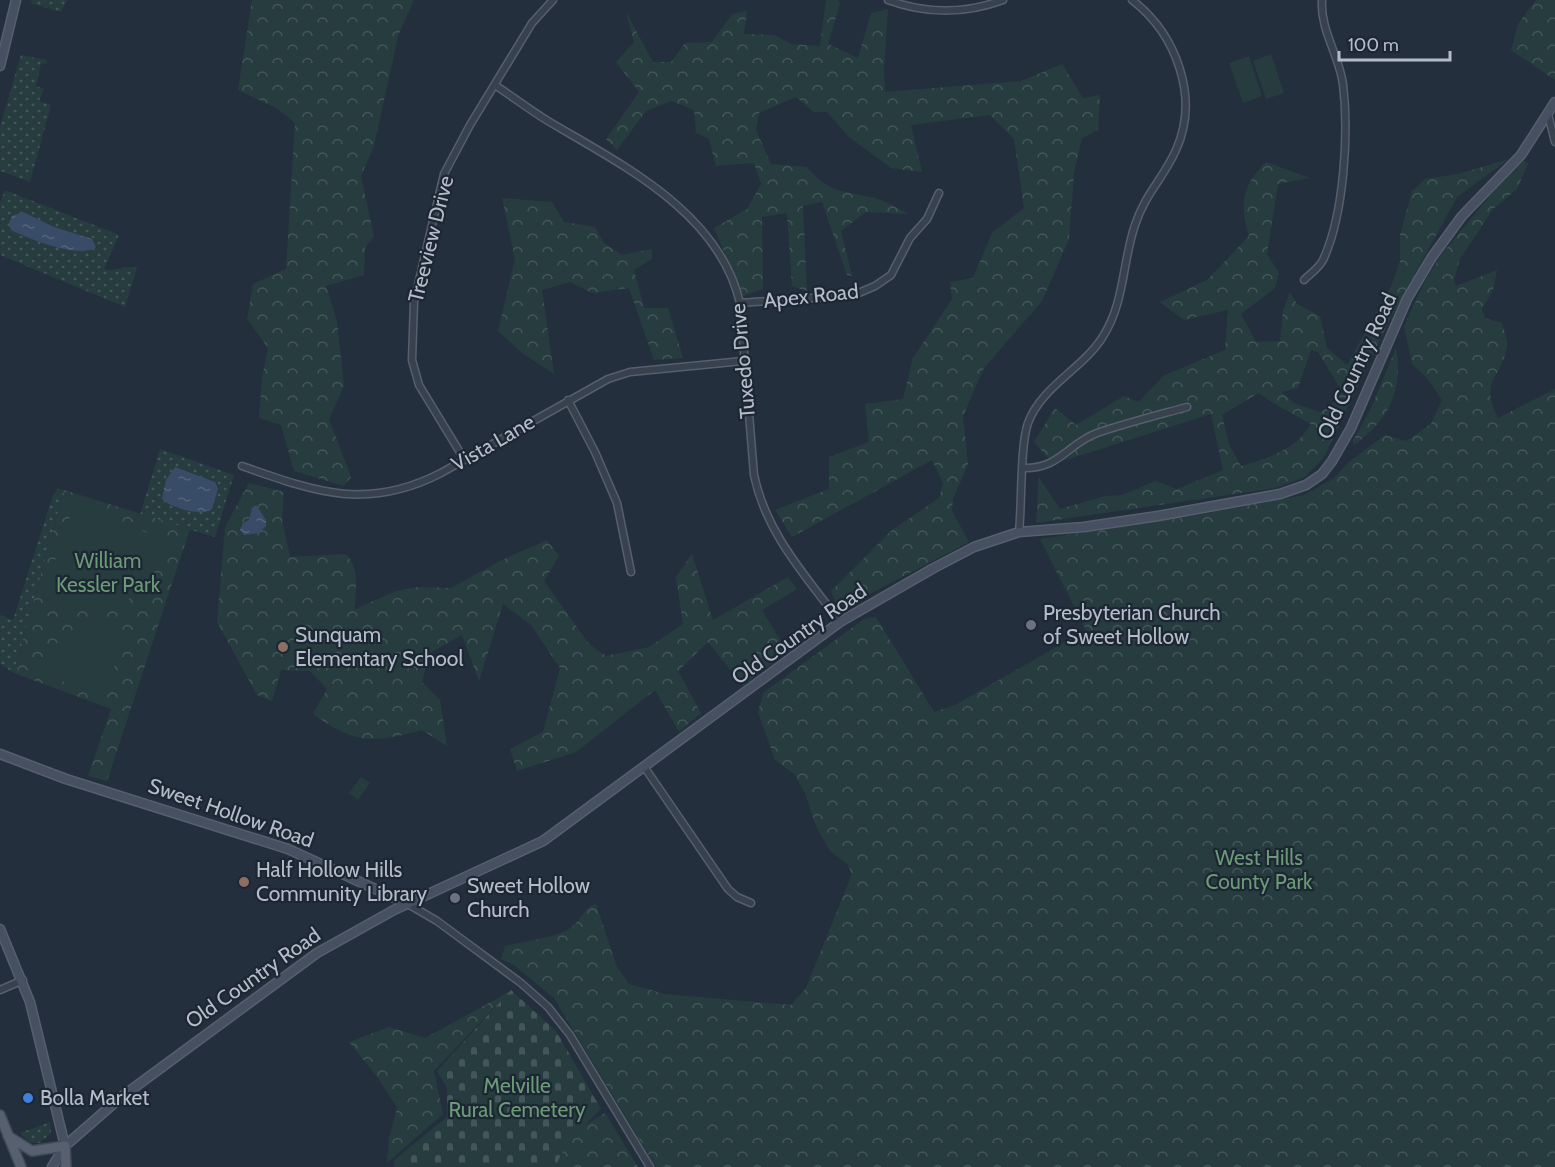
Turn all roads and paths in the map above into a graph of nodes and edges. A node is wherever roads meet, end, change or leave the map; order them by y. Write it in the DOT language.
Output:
graph roads {
  1 [pos="16,0"];
  2 [pos="553,0"];
  3 [pos="888,0"];
  4 [pos="1003,0"];
  5 [pos="1132,0"];
  6 [pos="1322,0"];
  7 [pos="0,66"];
  8 [pos="495,85"];
  9 [pos="1555,102"];
  10 [pos="1548,114"];
  11 [pos="1555,142"];
  12 [pos="939,193"];
  13 [pos="1304,280"];
  14 [pos="740,303"];
  15 [pos="743,361"];
  16 [pos="568,400"];
  17 [pos="1187,407"];
  18 [pos="464,459"];
  19 [pos="242,466"];
  20 [pos="1023,468"];
  21 [pos="1019,532"];
  22 [pos="631,572"];
  23 [pos="840,622"];
  24 [pos="0,754"];
  25 [pos="645,768"];
  26 [pos="752,903"];
  27 [pos="408,904"];
  28 [pos="0,929"];
  29 [pos="23,980"];
  30 [pos="0,990"];
  31 [pos="0,1115"];
  32 [pos="8,1136"];
  33 [pos="65,1146"];
  34 [pos="21,1167"];
  35 [pos="52,1167"];
  36 [pos="66,1167"];
  37 [pos="650,1167"];
  1 -- 7 [label="main road"];
  2 -- 8 [label="street, Treeview Drive"];
  3 -- 4 [label="street"];
  5 -- 20 [label="street"];
  6 -- 13 [label="street"];
  8 -- 14 [label="street, Tuxedo Drive"];
  8 -- 18 [label="street, Treeview Drive"];
  9 -- 10 [label="main road, Old Country Road"];
  10 -- 11 [label="street"];
  10 -- 21 [label="main road, Old Country Road"];
  12 -- 14 [label="street, Apex Road"];
  14 -- 15 [label="street, Tuxedo Drive"];
  15 -- 16 [label="street, Vista Lane"];
  15 -- 23 [label="street, Tuxedo Drive"];
  16 -- 18 [label="street, Vista Lane"];
  16 -- 22 [label="street"];
  17 -- 20 [label="street"];
  18 -- 19 [label="street, Vista Lane"];
  20 -- 21 [label="street"];
  21 -- 23 [label="main road, Old Country Road"];
  23 -- 25 [label="main road, Old Country Road"];
  24 -- 27 [label="main road, Sweet Hollow Road"];
  25 -- 26 [label="street"];
  25 -- 27 [label="main road, Old Country Road"];
  27 -- 33 [label="main road, Old Country Road"];
  27 -- 37 [label="street, Sweet Hollow Road"];
  28 -- 29 [label="main road"];
  29 -- 30 [label="street"];
  29 -- 33 [label="main road"];
  31 -- 32 [label="main road"];
  32 -- 33 [label="main road"];
  32 -- 34 [label="main road"];
  33 -- 35 [label="main road, Old Country Road"];
  33 -- 36 [label="main road"];
}
